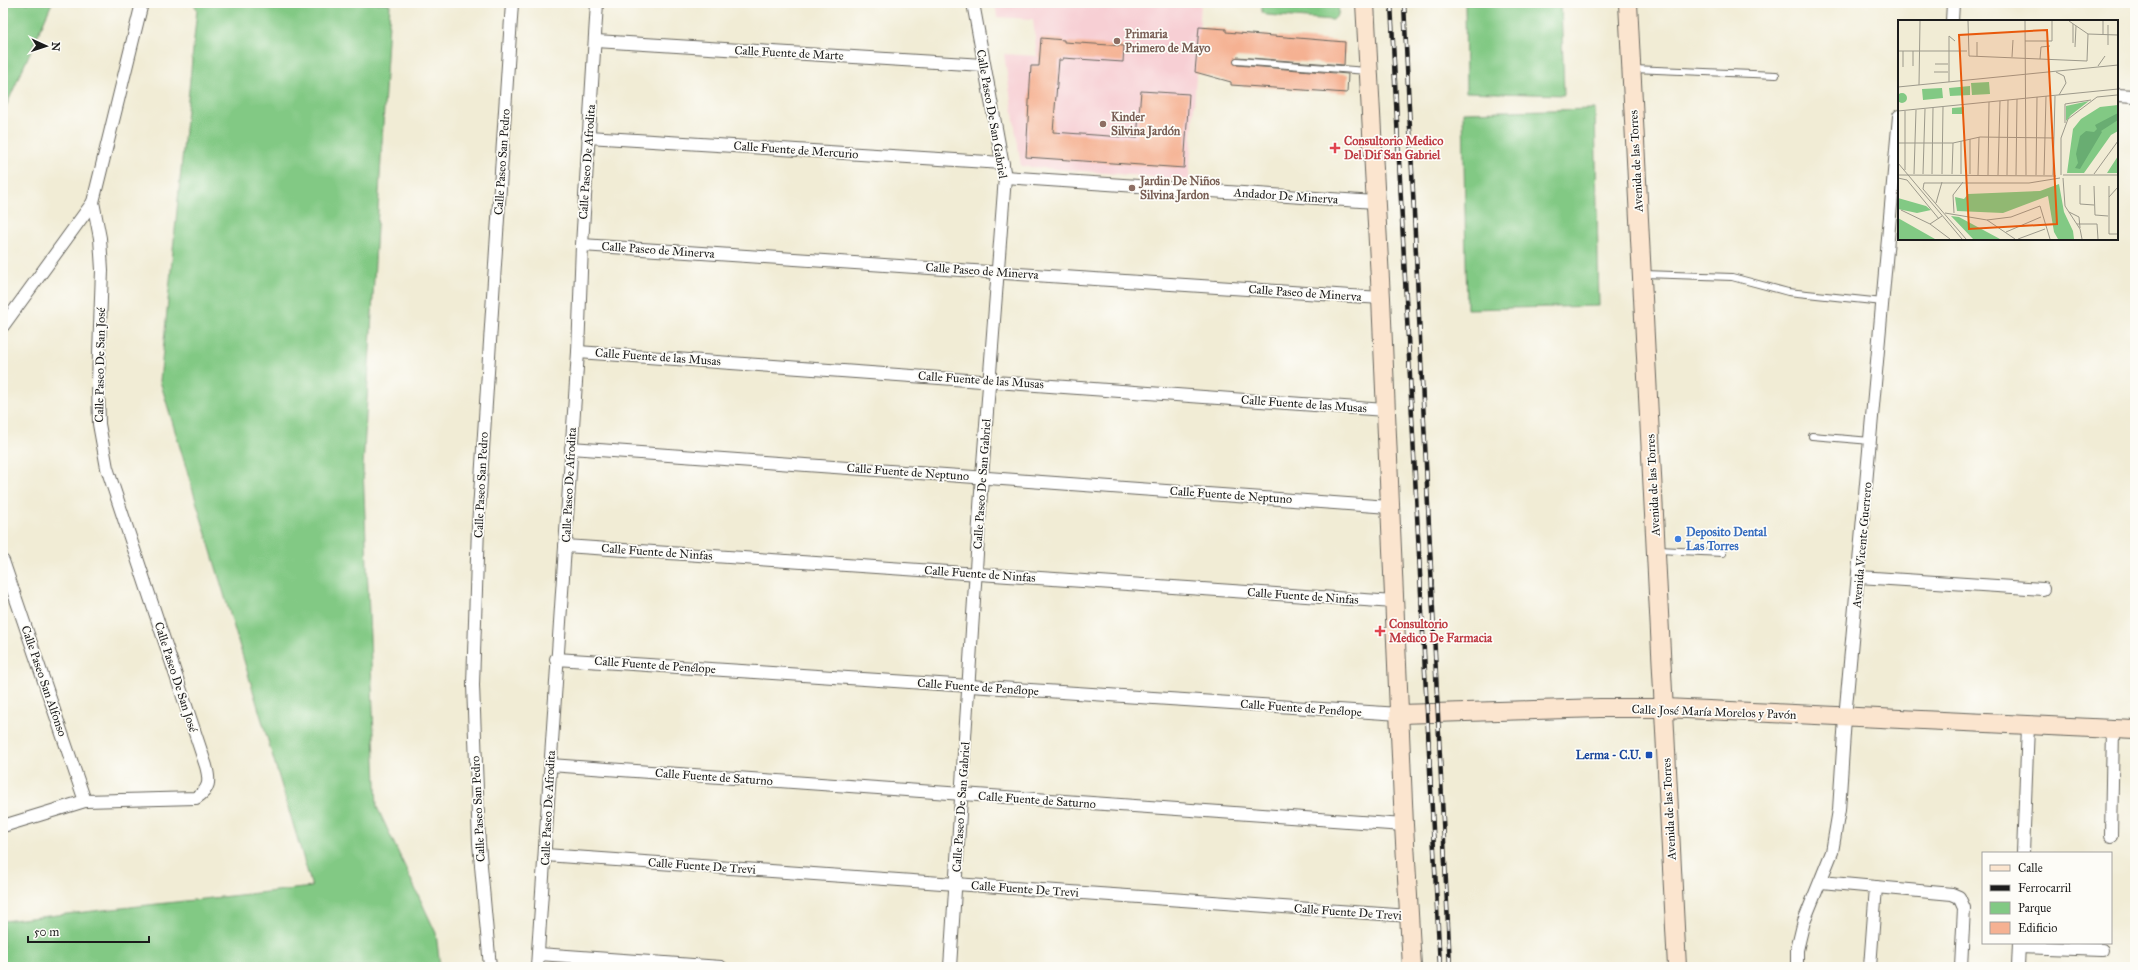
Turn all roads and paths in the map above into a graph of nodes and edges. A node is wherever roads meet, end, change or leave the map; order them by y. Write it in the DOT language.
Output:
graph roads {
  1 [pos="142,3"];
  2 [pos="512,3"];
  3 [pos="598,3"];
  4 [pos="973,3"];
  5 [pos="1365,3"];
  6 [pos="1628,3"];
  7 [pos="1953,3"];
  8 [pos="1952,20"];
  9 [pos="596,41"];
  10 [pos="1237,61"];
  11 [pos="983,64"];
  12 [pos="1631,69"];
  13 [pos="1369,71"];
  14 [pos="1776,75"];
  15 [pos="2118,95"];
  16 [pos="2135,96"];
  17 [pos="588,137"];
  18 [pos="1898,141"];
  19 [pos="1003,163"];
  20 [pos="1005,177"];
  21 [pos="1896,190"];
  22 [pos="94,202"];
  23 [pos="1375,202"];
  24 [pos="582,245"];
  25 [pos="999,272"];
  26 [pos="1642,274"];
  27 [pos="1381,298"];
  28 [pos="1883,302"];
  29 [pos="3,326"];
  30 [pos="578,352"];
  31 [pos="990,380"];
  32 [pos="1384,410"];
  33 [pos="1812,436"];
  34 [pos="1871,441"];
  35 [pos="571,448"];
  36 [pos="982,477"];
  37 [pos="1389,507"];
  38 [pos="565,546"];
  39 [pos="1656,550"];
  40 [pos="1723,553"];
  41 [pos="3,562"];
  42 [pos="976,574"];
  43 [pos="1859,577"];
  44 [pos="2043,589"];
  45 [pos="1394,602"];
  46 [pos="556,659"];
  47 [pos="969,686"];
  48 [pos="1665,708"];
  49 [pos="1400,714"];
  50 [pos="1845,718"];
  51 [pos="2028,726"];
  52 [pos="2113,729"];
  53 [pos="2135,730"];
  54 [pos="550,765"];
  55 [pos="961,795"];
  56 [pos="85,801"];
  57 [pos="1404,825"];
  58 [pos="3,826"];
  59 [pos="2110,836"];
  60 [pos="2023,852"];
  61 [pos="545,855"];
  62 [pos="1821,882"];
  63 [pos="956,884"];
  64 [pos="1876,887"];
  65 [pos="1410,916"];
  66 [pos="2019,945"];
  67 [pos="2102,950"];
  68 [pos="539,954"];
  69 [pos="490,967"];
  70 [pos="537,967"];
  71 [pos="721,967"];
  72 [pos="950,967"];
  73 [pos="1412,967"];
  74 [pos="1677,967"];
  75 [pos="1797,967"];
  76 [pos="1870,967"];
  77 [pos="1961,967"];
  78 [pos="2018,967"];
  1 -- 22 [label="street, Calle Paseo De San José"];
  2 -- 69 [label="street, Calle Paseo San Pedro"];
  3 -- 9 [label="street, Calle Paseo De Afrodita"];
  4 -- 11 [label="street, Calle Paseo De San Gabriel"];
  5 -- 13 [label="main road"];
  6 -- 12 [label="main road, Avenida de las Torres"];
  7 -- 8 [label="street"];
  9 -- 11 [label="street, Calle Fuente de Marte"];
  9 -- 17 [label="street, Calle Paseo De Afrodita"];
  10 -- 13 [label="lane"];
  11 -- 19 [label="street, Calle Paseo De San Gabriel"];
  12 -- 14 [label="lane"];
  12 -- 26 [label="main road, Avenida de las Torres"];
  13 -- 23 [label="main road"];
  15 -- 16 [label="street"];
  17 -- 19 [label="street, Calle Fuente de Mercurio"];
  17 -- 24 [label="street, Calle Paseo De Afrodita"];
  18 -- 21 [label="street, Avenida Vicente Guerrero"];
  19 -- 20 [label="street, Calle Paseo De San Gabriel"];
  20 -- 23 [label="street, Andador De Minerva"];
  20 -- 25 [label="street, Calle Paseo De San Gabriel"];
  21 -- 28 [label="street, Avenida Vicente Guerrero"];
  22 -- 29 [label="street"];
  22 -- 56 [label="street, Calle Paseo De San José"];
  23 -- 27 [label="main road"];
  24 -- 25 [label="street, Calle Paseo de Minerva"];
  24 -- 30 [label="street, Calle Paseo De Afrodita"];
  25 -- 27 [label="street, Calle Paseo de Minerva"];
  25 -- 31 [label="street, Calle Paseo De San Gabriel"];
  26 -- 28 [label="lane"];
  26 -- 39 [label="main road, Avenida de las Torres"];
  27 -- 32 [label="main road"];
  28 -- 34 [label="street, Avenida Vicente Guerrero"];
  30 -- 31 [label="street, Calle Fuente de las Musas"];
  30 -- 35 [label="street, Calle Paseo De Afrodita"];
  31 -- 32 [label="street, Calle Fuente de las Musas"];
  31 -- 36 [label="street, Calle Paseo De San Gabriel"];
  32 -- 37 [label="main road"];
  33 -- 34 [label="lane"];
  34 -- 43 [label="street, Avenida Vicente Guerrero"];
  35 -- 36 [label="street, Calle Fuente de Neptuno"];
  35 -- 38 [label="street, Calle Paseo De Afrodita"];
  36 -- 37 [label="street, Calle Fuente de Neptuno"];
  36 -- 42 [label="street, Calle Paseo De San Gabriel"];
  37 -- 45 [label="main road"];
  38 -- 42 [label="street, Calle Fuente de Ninfas"];
  38 -- 46 [label="street, Calle Paseo De Afrodita"];
  39 -- 40 [label="lane"];
  39 -- 48 [label="main road, Avenida de las Torres"];
  41 -- 56 [label="street, Calle Paseo San Alfonso"];
  42 -- 45 [label="street, Calle Fuente de Ninfas"];
  42 -- 47 [label="street, Calle Paseo De San Gabriel"];
  43 -- 44 [label="street"];
  43 -- 50 [label="street, Avenida Vicente Guerrero"];
  45 -- 49 [label="main road"];
  46 -- 47 [label="street, Calle Fuente de Penélope"];
  46 -- 54 [label="street, Calle Paseo De Afrodita"];
  47 -- 49 [label="street, Calle Fuente de Penélope"];
  47 -- 55 [label="street, Calle Paseo De San Gabriel"];
  48 -- 49 [label="main road, Calle José María Morelos y Pavón"];
  48 -- 50 [label="main road, Calle José María Morelos y Pavón"];
  48 -- 74 [label="main road, Avenida de las Torres"];
  49 -- 57 [label="main road"];
  50 -- 51 [label="main road, Calle José María Morelos y Pavón"];
  50 -- 62 [label="street, Avenida Vicente Guerrero"];
  51 -- 52 [label="main road, Calle José María Morelos y Pavón"];
  51 -- 60 [label="street"];
  52 -- 53 [label="main road, Calle José María Morelos y Pavón"];
  52 -- 59 [label="street"];
  54 -- 55 [label="street, Calle Fuente de Saturno"];
  54 -- 61 [label="street, Calle Paseo De Afrodita"];
  55 -- 57 [label="street, Calle Fuente de Saturno"];
  55 -- 63 [label="street, Calle Paseo De San Gabriel"];
  56 -- 58 [label="street"];
  57 -- 65 [label="main road"];
  61 -- 63 [label="street, Calle Fuente De Trevi"];
  61 -- 68 [label="street, Calle Paseo De Afrodita"];
  62 -- 64 [label="street"];
  62 -- 75 [label="street, Avenida Vicente Guerrero"];
  63 -- 65 [label="street, Calle Fuente De Trevi"];
  63 -- 72 [label="street, Calle Paseo De San Gabriel"];
  64 -- 76 [label="street"];
  64 -- 77 [label="street"];
  65 -- 73 [label="main road"];
  66 -- 67 [label="street"];
  66 -- 78 [label="street"];
  68 -- 70 [label="street, Calle Paseo De Afrodita"];
  68 -- 71 [label="street"];
}
